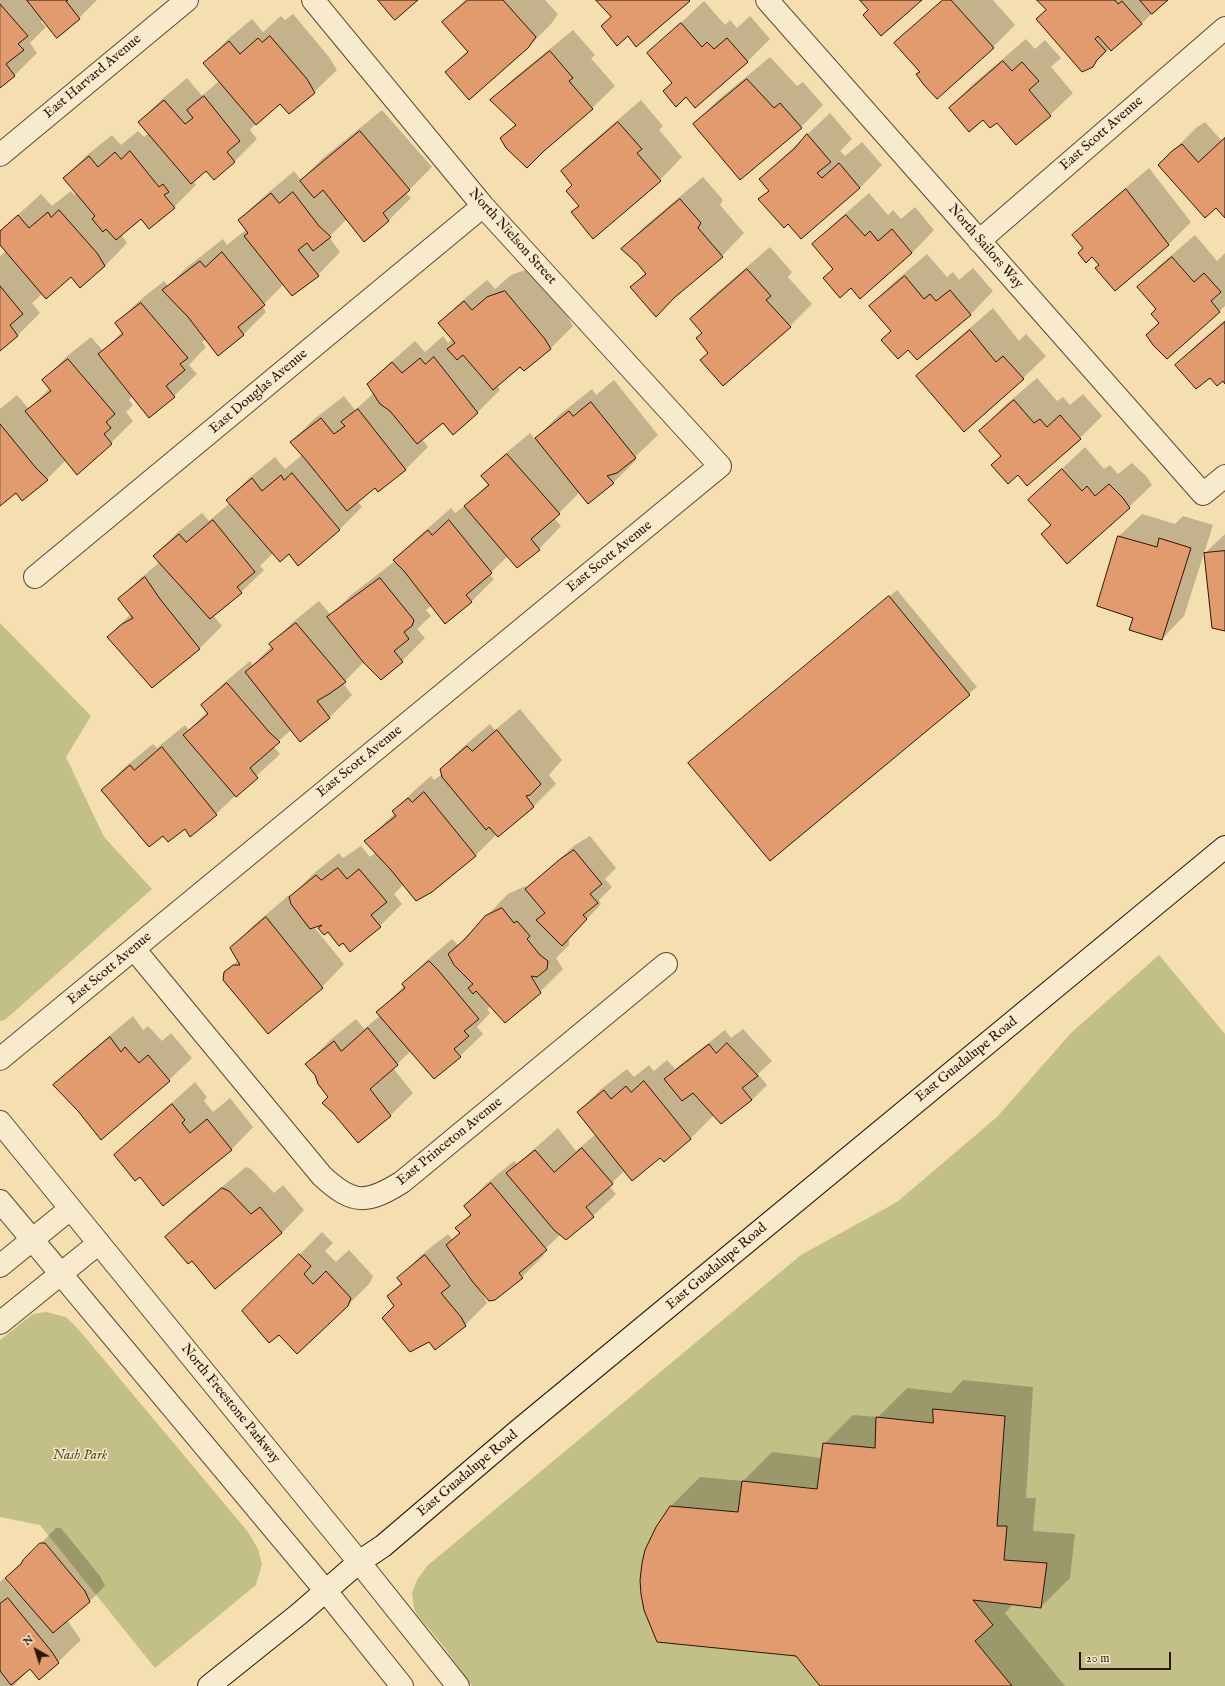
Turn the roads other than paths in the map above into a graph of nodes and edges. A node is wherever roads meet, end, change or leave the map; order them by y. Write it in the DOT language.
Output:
graph roads {
  1 [pos="187,0"];
  2 [pos="313,0"];
  3 [pos="767,0"];
  4 [pos="1225,28"];
  5 [pos="0,155"];
  6 [pos="483,206"];
  7 [pos="979,241"];
  8 [pos="720,466"];
  9 [pos="1225,476"];
  10 [pos="35,577"];
  11 [pos="1225,847"];
  12 [pos="134,949"];
  13 [pos="666,964"];
  14 [pos="0,1059"];
  15 [pos="0,1122"];
  16 [pos="0,1201"];
  17 [pos="70,1209"];
  18 [pos="32,1240"];
  19 [pos="99,1243"];
  20 [pos="0,1266"];
  21 [pos="60,1273"];
  22 [pos="0,1323"];
  23 [pos="359,1562"];
  24 [pos="325,1590"];
  25 [pos="209,1686"];
  26 [pos="402,1686"];
  27 [pos="458,1686"];
  1 -- 5 [label="street, East Harvard Avenue"];
  2 -- 6 [label="street, North Nielson Street"];
  3 -- 7 [label="street, North Sailors Way"];
  4 -- 7 [label="street, East Scott Avenue"];
  6 -- 8 [label="street, North Nielson Street"];
  6 -- 10 [label="street, East Douglas Avenue"];
  7 -- 9 [label="street, North Sailors Way"];
  8 -- 12 [label="street, East Scott Avenue"];
  11 -- 23 [label="street, East Guadalupe Road"];
  12 -- 13 [label="street, East Princeton Avenue"];
  12 -- 14 [label="street, East Scott Avenue"];
  15 -- 17 [label="street, North Freestone Parkway"];
  16 -- 18 [label="street"];
  17 -- 18 [label="street"];
  17 -- 19 [label="street, North Freestone Parkway"];
  18 -- 20 [label="street"];
  18 -- 21 [label="street"];
  19 -- 21 [label="street"];
  19 -- 23 [label="street, North Freestone Parkway"];
  21 -- 22 [label="street"];
  21 -- 24 [label="street"];
  23 -- 24 [label="street, East Guadalupe Road"];
  23 -- 27 [label="street, North Freestone Parkway"];
  24 -- 25 [label="street, East Guadalupe Road"];
  24 -- 26 [label="street"];
}
